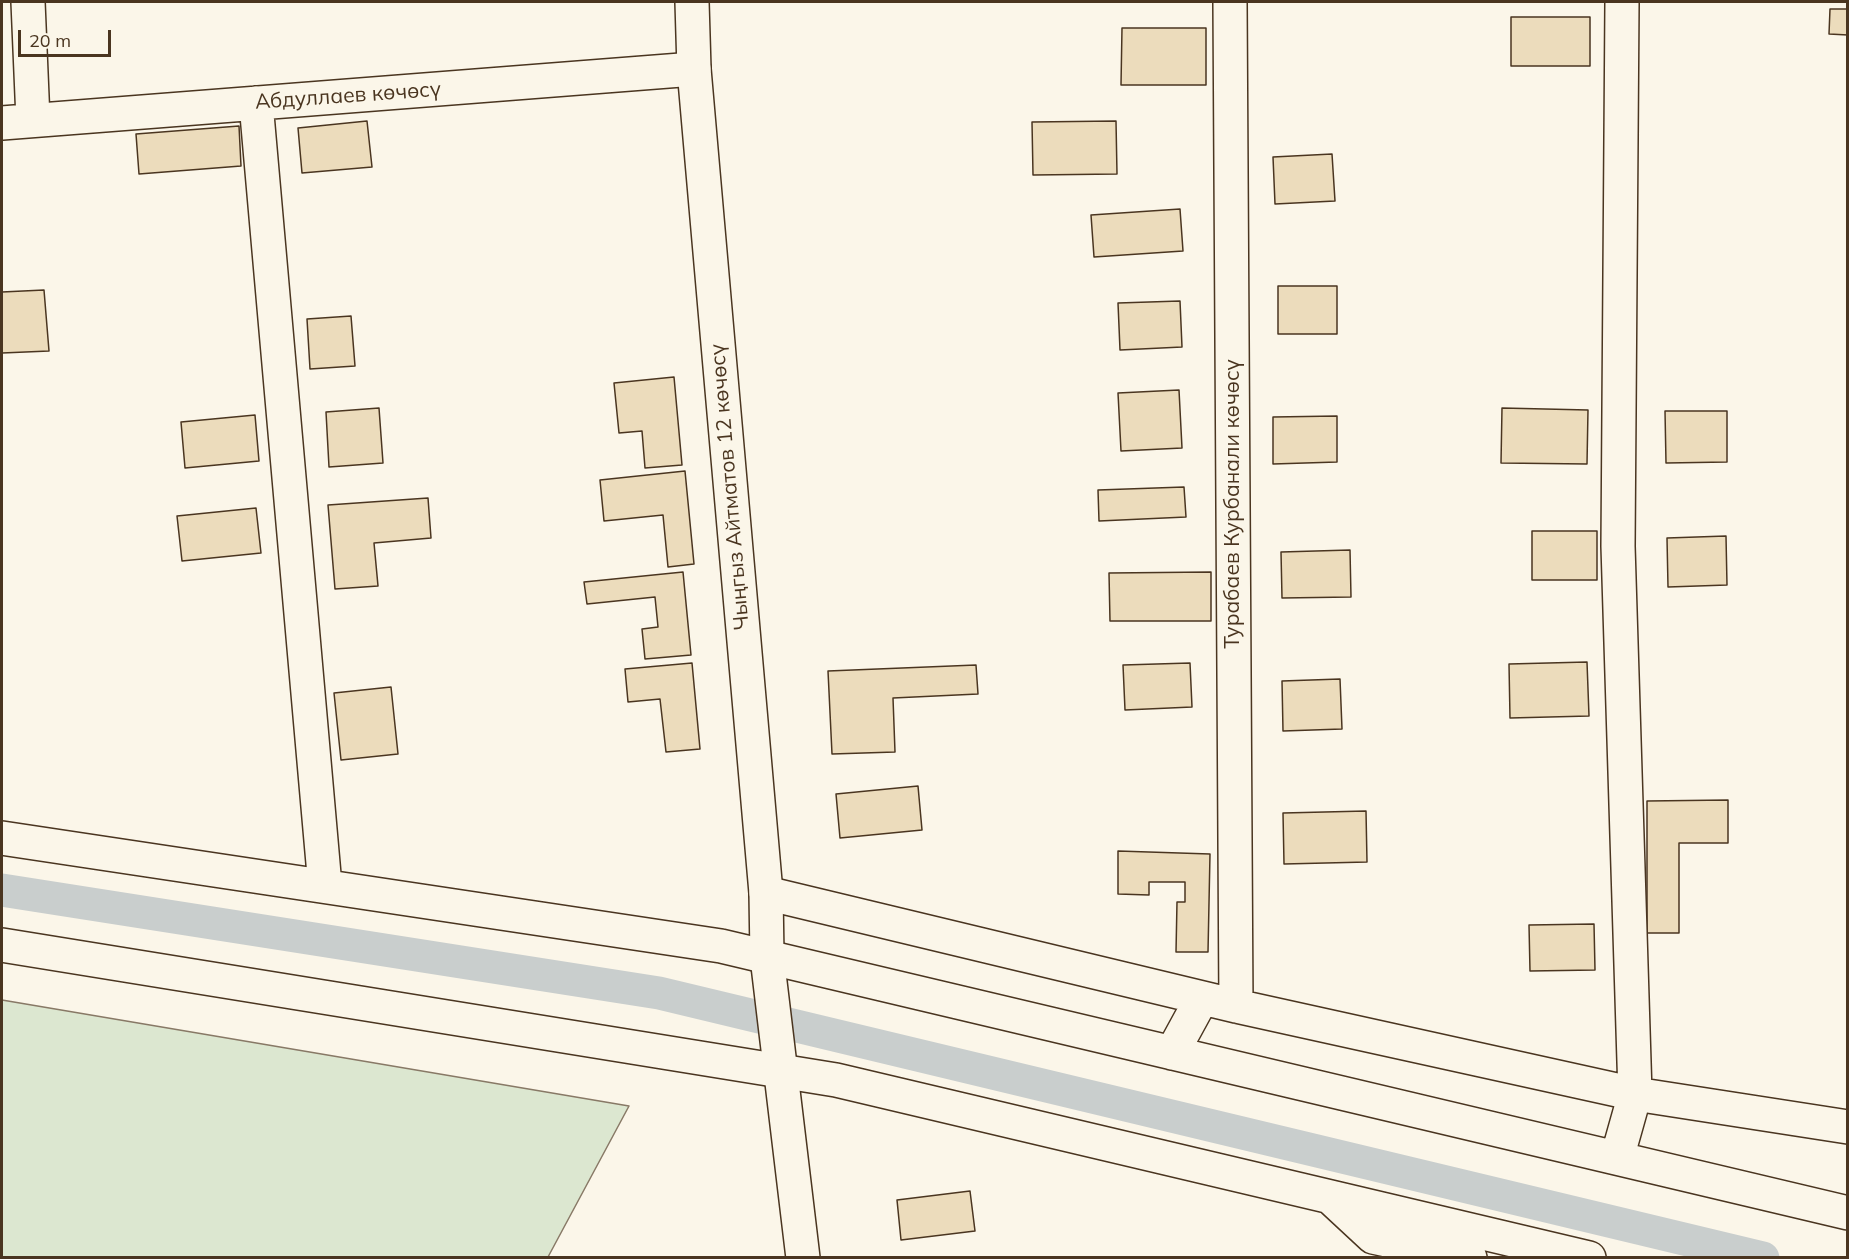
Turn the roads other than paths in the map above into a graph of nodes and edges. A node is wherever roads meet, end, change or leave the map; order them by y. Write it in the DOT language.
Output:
graph roads {
  1 [pos="28,2"];
  2 [pos="692,2"];
  3 [pos="1230,2"];
  4 [pos="1622,2"];
  5 [pos="694,69"];
  6 [pos="256,103"];
  7 [pos="17,122"];
  8 [pos="2,838"];
  9 [pos="325,886"];
  10 [pos="765,893"];
  11 [pos="2,945"];
  12 [pos="768,964"];
  13 [pos="1202,998"];
  14 [pos="1236,1006"];
  15 [pos="1172,1053"];
  16 [pos="779,1062"];
  17 [pos="1635,1094"];
  18 [pos="1848,1126"];
  19 [pos="1617,1158"];
  20 [pos="1330,1196"];
  21 [pos="1848,1213"];
  22 [pos="803,1257"];
  23 [pos="1470,1257"];
  24 [pos="1589,1257"];
  1 -- 7 [label="street"];
  2 -- 5 [label="street, Чыңгыз Айтматов 12 көчөсү"];
  3 -- 14 [label="street, Турабаев Курбанали көчөсү"];
  4 -- 17 [label="street"];
  5 -- 6 [label="street, Абдуллаев көчөсү"];
  5 -- 10 [label="street, Чыңгыз Айтматов 12 көчөсү"];
  6 -- 7 [label="street, Абдуллаев көчөсү"];
  6 -- 9 [label="street"];
  8 -- 9 [label="street"];
  9 -- 12 [label="street"];
  10 -- 12 [label="street, Чыңгыз Айтматов 12 көчөсү"];
  10 -- 13 [label="street"];
  11 -- 16 [label="street"];
  12 -- 15 [label="street"];
  12 -- 16 [label="street, Чыңгыз Айтматов 12 көчөсү"];
  13 -- 14 [label="street"];
  13 -- 15 [label="street"];
  14 -- 17 [label="street"];
  15 -- 19 [label="street"];
  16 -- 20 [label="street"];
  16 -- 22 [label="street, Чыңгыз Айтматов 12 көчөсү"];
  17 -- 18 [label="street"];
  17 -- 19 [label="street"];
  19 -- 21 [label="street"];
  20 -- 23 [label="street"];
  20 -- 24 [label="street"];
}
